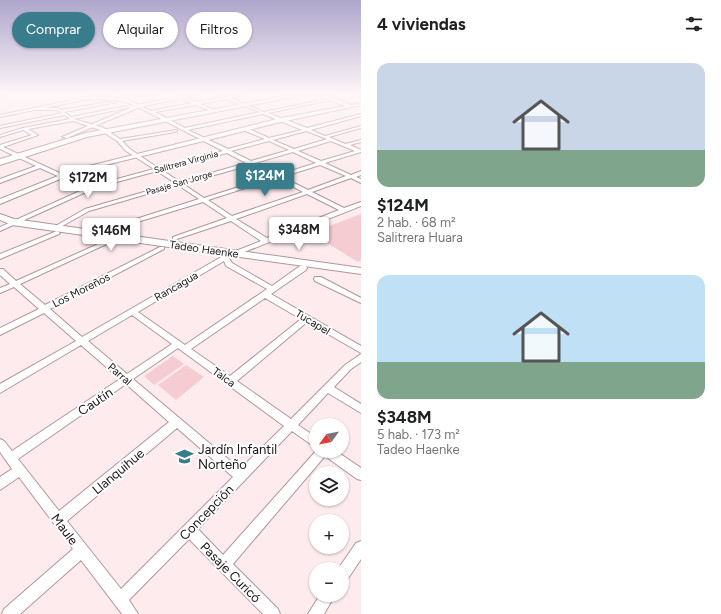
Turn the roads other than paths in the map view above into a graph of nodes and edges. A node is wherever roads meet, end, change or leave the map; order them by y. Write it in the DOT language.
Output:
graph roads {
  1 [pos="15,124"];
  2 [pos="49,124"];
  3 [pos="84,124"];
  4 [pos="95,124"];
  5 [pos="139,124"];
  6 [pos="174,124"];
  7 [pos="210,124"];
  8 [pos="266,124"];
  9 [pos="290,124"];
  10 [pos="329,124"];
  11 [pos="90,126"];
  12 [pos="0,127"];
  13 [pos="361,127"];
  14 [pos="23,129"];
  15 [pos="184,129"];
  16 [pos="245,129"];
  17 [pos="104,130"];
  18 [pos="305,130"];
  19 [pos="175,131"];
  20 [pos="0,136"];
  21 [pos="65,137"];
  22 [pos="328,138"];
  23 [pos="204,139"];
  24 [pos="119,140"];
  25 [pos="268,140"];
  26 [pos="361,141"];
  27 [pos="345,145"];
  28 [pos="0,147"];
  29 [pos="292,150"];
  30 [pos="227,151"];
  31 [pos="360,151"];
  32 [pos="16,155"];
  33 [pos="137,156"];
  34 [pos="0,159"];
  35 [pos="0,162"];
  36 [pos="250,163"];
  37 [pos="320,163"];
  38 [pos="40,166"];
  39 [pos="158,170"];
  40 [pos="361,173"];
  41 [pos="62,176"];
  42 [pos="277,176"];
  43 [pos="350,176"];
  44 [pos="0,181"];
  45 [pos="361,181"];
  46 [pos="179,183"];
  47 [pos="306,192"];
  48 [pos="203,199"];
  49 [pos="0,202"];
  50 [pos="361,204"];
  51 [pos="343,210"];
  52 [pos="0,217"];
  53 [pos="231,218"];
  54 [pos="6,225"];
  55 [pos="56,230"];
  56 [pos="89,233"];
  57 [pos="174,238"];
  58 [pos="109,240"];
  59 [pos="266,241"];
  60 [pos="162,248"];
  61 [pos="229,255"];
  62 [pos="0,257"];
  63 [pos="303,268"];
  64 [pos="0,271"];
  65 [pos="361,271"];
  66 [pos="361,276"];
  67 [pos="318,279"];
  68 [pos="15,284"];
  69 [pos="0,291"];
  70 [pos="269,292"];
  71 [pos="361,301"];
  72 [pos="44,309"];
  73 [pos="132,311"];
  74 [pos="307,318"];
  75 [pos="0,332"];
  76 [pos="82,341"];
  77 [pos="182,346"];
  78 [pos="361,350"];
  79 [pos="361,357"];
  80 [pos="127,379"];
  81 [pos="230,381"];
  82 [pos="328,388"];
  83 [pos="0,389"];
  84 [pos="361,409"];
  85 [pos="177,422"];
  86 [pos="291,425"];
  87 [pos="309,438"];
  88 [pos="0,444"];
  89 [pos="11,458"];
  90 [pos="317,458"];
  91 [pos="337,458"];
  92 [pos="20,470"];
  93 [pos="361,475"];
  94 [pos="241,477"];
  95 [pos="0,484"];
  96 [pos="58,520"];
  97 [pos="189,530"];
  98 [pos="361,548"];
  99 [pos="82,550"];
  100 [pos="224,564"];
  101 [pos="349,566"];
  102 [pos="120,600"];
  103 [pos="323,602"];
  104 [pos="9,614"];
  105 [pos="131,614"];
  106 [pos="273,614"];
  107 [pos="315,614"];
  1 -- 12 [label="street"];
  2 -- 14 [label="street"];
  3 -- 11 [label="street"];
  4 -- 11 [label="street"];
  5 -- 17 [label="highway"];
  6 -- 15 [label="street"];
  7 -- 15 [label="street"];
  8 -- 16 [label="street"];
  9 -- 18 [label="street"];
  10 -- 18 [label="street, Salitrera Virginia"];
  11 -- 17 [label="street"];
  11 -- 21 [label="street"];
  13 -- 22 [label="street, Pasaje San Jorge"];
  14 -- 20 [label="street"];
  14 -- 28 [label="street"];
  15 -- 23 [label="street"];
  16 -- 23 [label="street"];
  16 -- 25 [label="street"];
  17 -- 21 [label="highway"];
  17 -- 24 [label="street"];
  17 -- 32 [label="highway"];
  18 -- 22 [label="street"];
  18 -- 25 [label="street, Salitrera Virginia"];
  19 -- 24 [label="street"];
  21 -- 32 [label="highway"];
  22 -- 27 [label="street"];
  22 -- 29 [label="street, Pasaje San Jorge"];
  23 -- 30 [label="street"];
  23 -- 33 [label="street"];
  24 -- 33 [label="street"];
  25 -- 29 [label="street"];
  25 -- 30 [label="street, Salitrera Virginia"];
  26 -- 27 [label="street"];
  27 -- 31 [label="street"];
  28 -- 32 [label="street"];
  29 -- 36 [label="street, Pasaje San Jorge"];
  29 -- 37 [label="street"];
  30 -- 36 [label="street"];
  30 -- 39 [label="street, Salitrera Virginia"];
  31 -- 37 [label="street"];
  32 -- 34 [label="highway"];
  32 -- 35 [label="highway"];
  32 -- 38 [label="street"];
  33 -- 39 [label="street"];
  33 -- 41 [label="street"];
  36 -- 42 [label="street"];
  36 -- 46 [label="street, Pasaje San Jorge"];
  37 -- 42 [label="street"];
  37 -- 43 [label="street"];
  38 -- 41 [label="street"];
  38 -- 44 [label="street"];
  39 -- 46 [label="street"];
  39 -- 54 [label="street, Salitrera Virginia"];
  40 -- 43 [label="street"];
  41 -- 49 [label="street"];
  42 -- 47 [label="street"];
  42 -- 48 [label="street"];
  43 -- 45 [label="street"];
  43 -- 47 [label="street"];
  46 -- 48 [label="street"];
  46 -- 55 [label="street, Pasaje San Jorge"];
  47 -- 51 [label="street"];
  47 -- 53 [label="street"];
  48 -- 53 [label="street"];
  48 -- 56 [label="street"];
  50 -- 51 [label="street, Rancagua"];
  51 -- 59 [label="street, Rancagua"];
  52 -- 54 [label="main road, Tadeo Haenke"];
  53 -- 57 [label="street"];
  53 -- 59 [label="street"];
  54 -- 55 [label="main road, Tadeo Haenke"];
  55 -- 56 [label="main road, Tadeo Haenke"];
  55 -- 58 [label="main road, Tadeo Haenke"];
  55 -- 62 [label="street, Pasaje San Jorge"];
  56 -- 61 [label="main road, Tadeo Haenke"];
  58 -- 60 [label="main road, Tadeo Haenke"];
  58 -- 68 [label="street"];
  59 -- 61 [label="street, Rancagua"];
  60 -- 61 [label="main road, Tadeo Haenke"];
  60 -- 72 [label="street, Los Moreños"];
  61 -- 63 [label="main road, Tadeo Haenke"];
  61 -- 65 [label="main road, Tadeo Haenke"];
  61 -- 70 [label="street, Tucapel"];
  61 -- 73 [label="street, Rancagua"];
  63 -- 66 [label="main road, Tadeo Haenke"];
  63 -- 70 [label="street, Cautín"];
  64 -- 68 [label="street, Parral"];
  67 -- 71 [label="street"];
  68 -- 69 [label="street"];
  68 -- 72 [label="street, Parral"];
  70 -- 74 [label="street, Tucapel"];
  70 -- 77 [label="street, Cautín"];
  72 -- 75 [label="street, Los Moreños"];
  72 -- 76 [label="street, Parral"];
  73 -- 76 [label="street, Rancagua"];
  73 -- 77 [label="street, Talca"];
  74 -- 78 [label="street, Tucapel"];
  74 -- 81 [label="street"];
  76 -- 80 [label="street, Parral"];
  76 -- 83 [label="street, Rancagua"];
  77 -- 80 [label="street, Cautín"];
  77 -- 81 [label="street, Talca"];
  79 -- 82 [label="street, Concepción"];
  80 -- 85 [label="street, Parral"];
  80 -- 89 [label="street, Cautín"];
  81 -- 86 [label="street, Talca"];
  82 -- 84 [label="street"];
  82 -- 86 [label="street, Concepción"];
  85 -- 94 [label="street, Parral"];
  85 -- 96 [label="street, Llanquihue"];
  86 -- 87 [label="street, Talca"];
  86 -- 94 [label="street, Concepción"];
  88 -- 89 [label="street, Maule"];
  89 -- 92 [label="street, Maule"];
  90 -- 100 [label="street"];
  91 -- 93 [label="street"];
  92 -- 95 [label="street"];
  92 -- 96 [label="street, Maule"];
  94 -- 97 [label="street, Concepción"];
  96 -- 99 [label="street, Maule"];
  97 -- 100 [label="street, Pasaje Curicó"];
  97 -- 102 [label="street, Concepción"];
  98 -- 101 [label="street"];
  99 -- 102 [label="street, Maule"];
  99 -- 104 [label="street"];
  100 -- 106 [label="street, Pasaje Curicó"];
  102 -- 105 [label="street, Maule"];
  103 -- 107 [label="street"];
}
